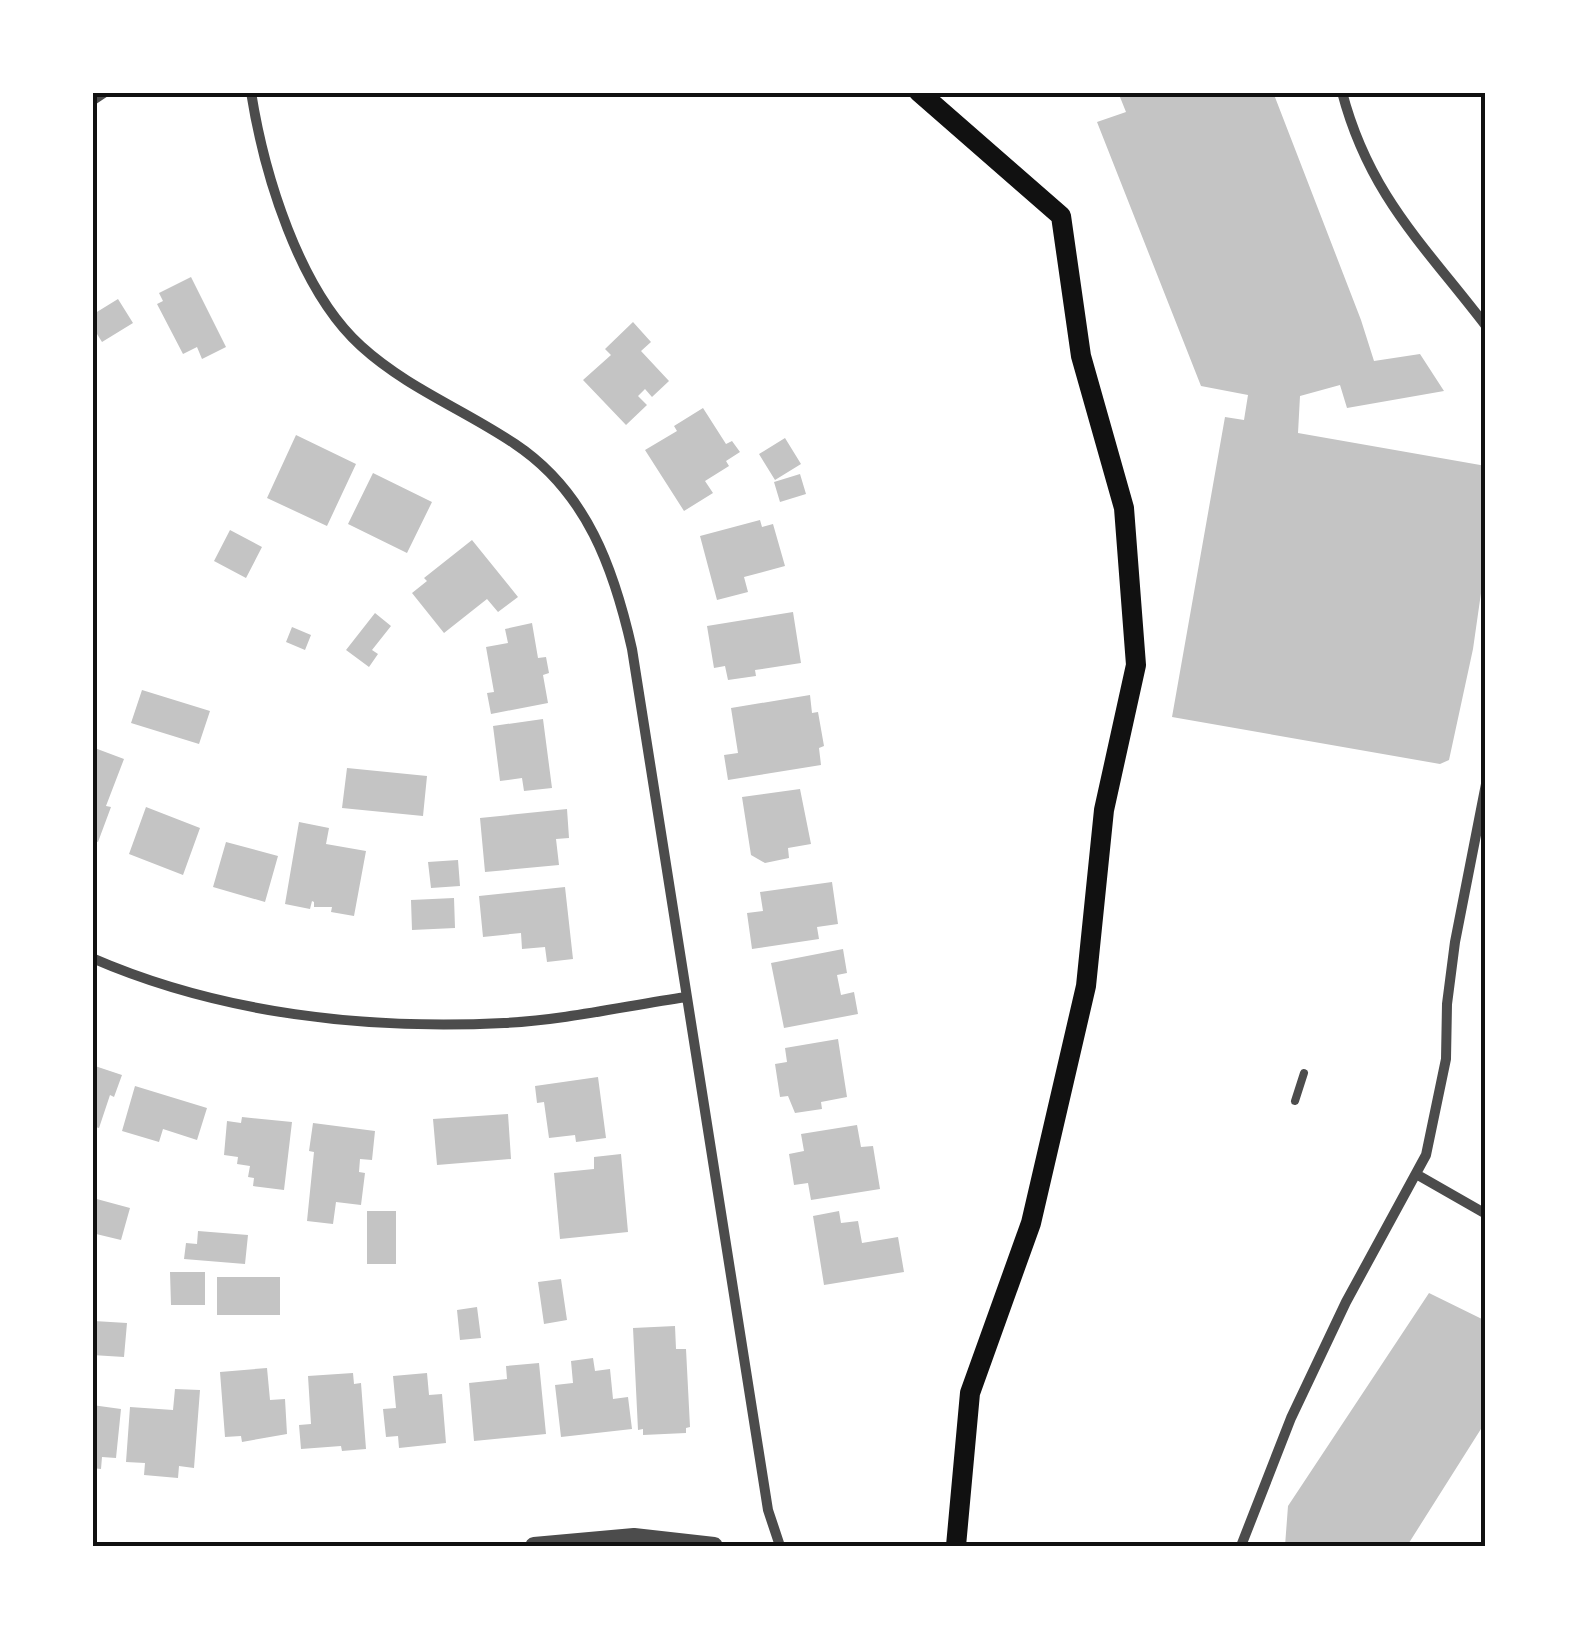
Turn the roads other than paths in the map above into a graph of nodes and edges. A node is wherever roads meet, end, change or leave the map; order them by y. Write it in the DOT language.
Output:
graph roads {
  1 [pos="107,92"];
  2 [pos="252,92"];
  3 [pos="919,92"];
  4 [pos="1342,92"];
  5 [pos="92,102"];
  6 [pos="1486,326"];
  7 [pos="1486,784"];
  8 [pos="92,958"];
  9 [pos="686,997"];
  10 [pos="1304,1073"];
  11 [pos="1294,1102"];
  12 [pos="1416,1174"];
  13 [pos="1486,1214"];
  14 [pos="534,1546"];
  15 [pos="714,1546"];
  16 [pos="780,1546"];
  17 [pos="956,1546"];
  18 [pos="1240,1546"];
  1 -- 5 [label="lane"];
  2 -- 9 [label="street"];
  3 -- 17 [label="main road"];
  4 -- 6 [label="street"];
  7 -- 12 [label="street"];
  8 -- 9 [label="street"];
  9 -- 16 [label="street"];
  10 -- 11 [label="lane"];
  12 -- 13 [label="street"];
  12 -- 18 [label="street"];
  14 -- 15 [label="street"];
}
